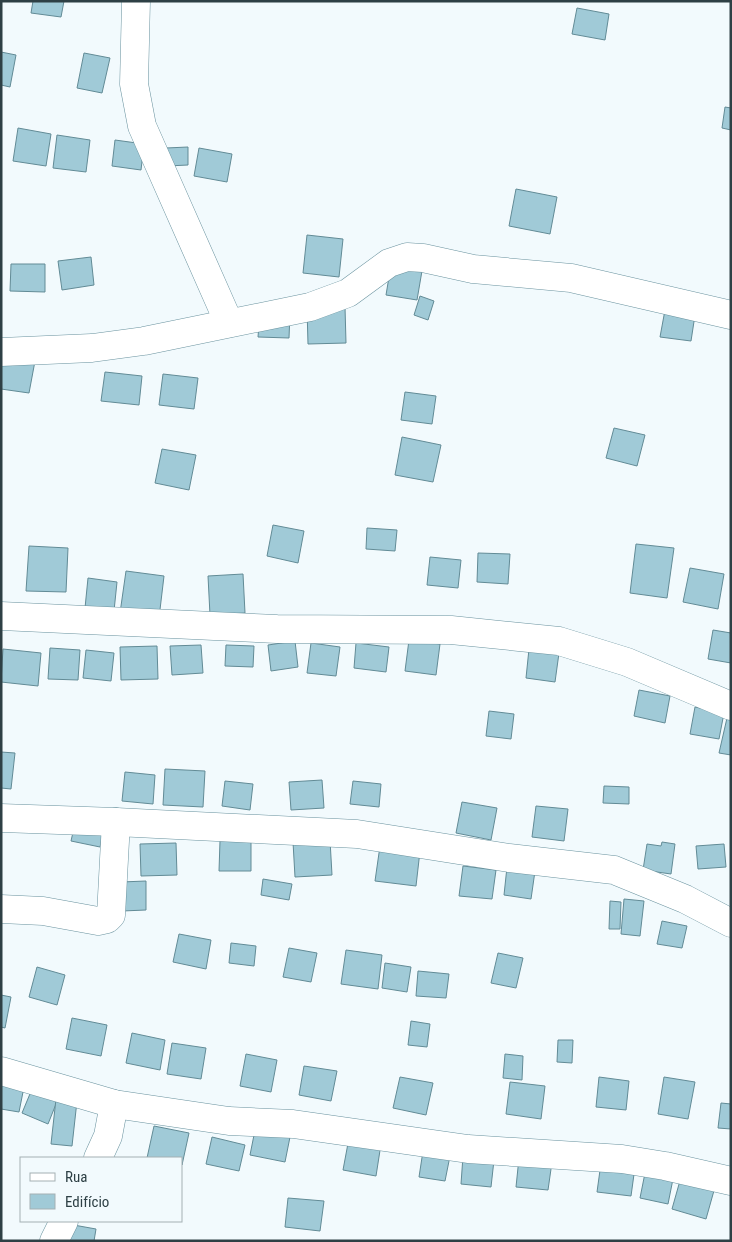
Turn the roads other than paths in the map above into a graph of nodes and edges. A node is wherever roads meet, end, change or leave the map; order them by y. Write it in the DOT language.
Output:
graph roads {
  1 [pos="136,1"];
  2 [pos="731,315"];
  3 [pos="229,322"];
  4 [pos="1,352"];
  5 [pos="1,616"];
  6 [pos="731,706"];
  7 [pos="1,818"];
  8 [pos="116,822"];
  9 [pos="1,909"];
  10 [pos="731,923"];
  11 [pos="1,1071"];
  12 [pos="114,1104"];
  13 [pos="98,1157"];
  14 [pos="731,1181"];
  15 [pos="64,1222"];
  16 [pos="54,1241"];
  1 -- 3 [label="street"];
  2 -- 3 [label="street"];
  3 -- 4 [label="street"];
  5 -- 6 [label="street"];
  7 -- 8 [label="street"];
  8 -- 9 [label="street"];
  8 -- 10 [label="street"];
  11 -- 12 [label="street"];
  12 -- 13 [label="street"];
  12 -- 14 [label="street"];
  15 -- 16 [label="street"];
}
